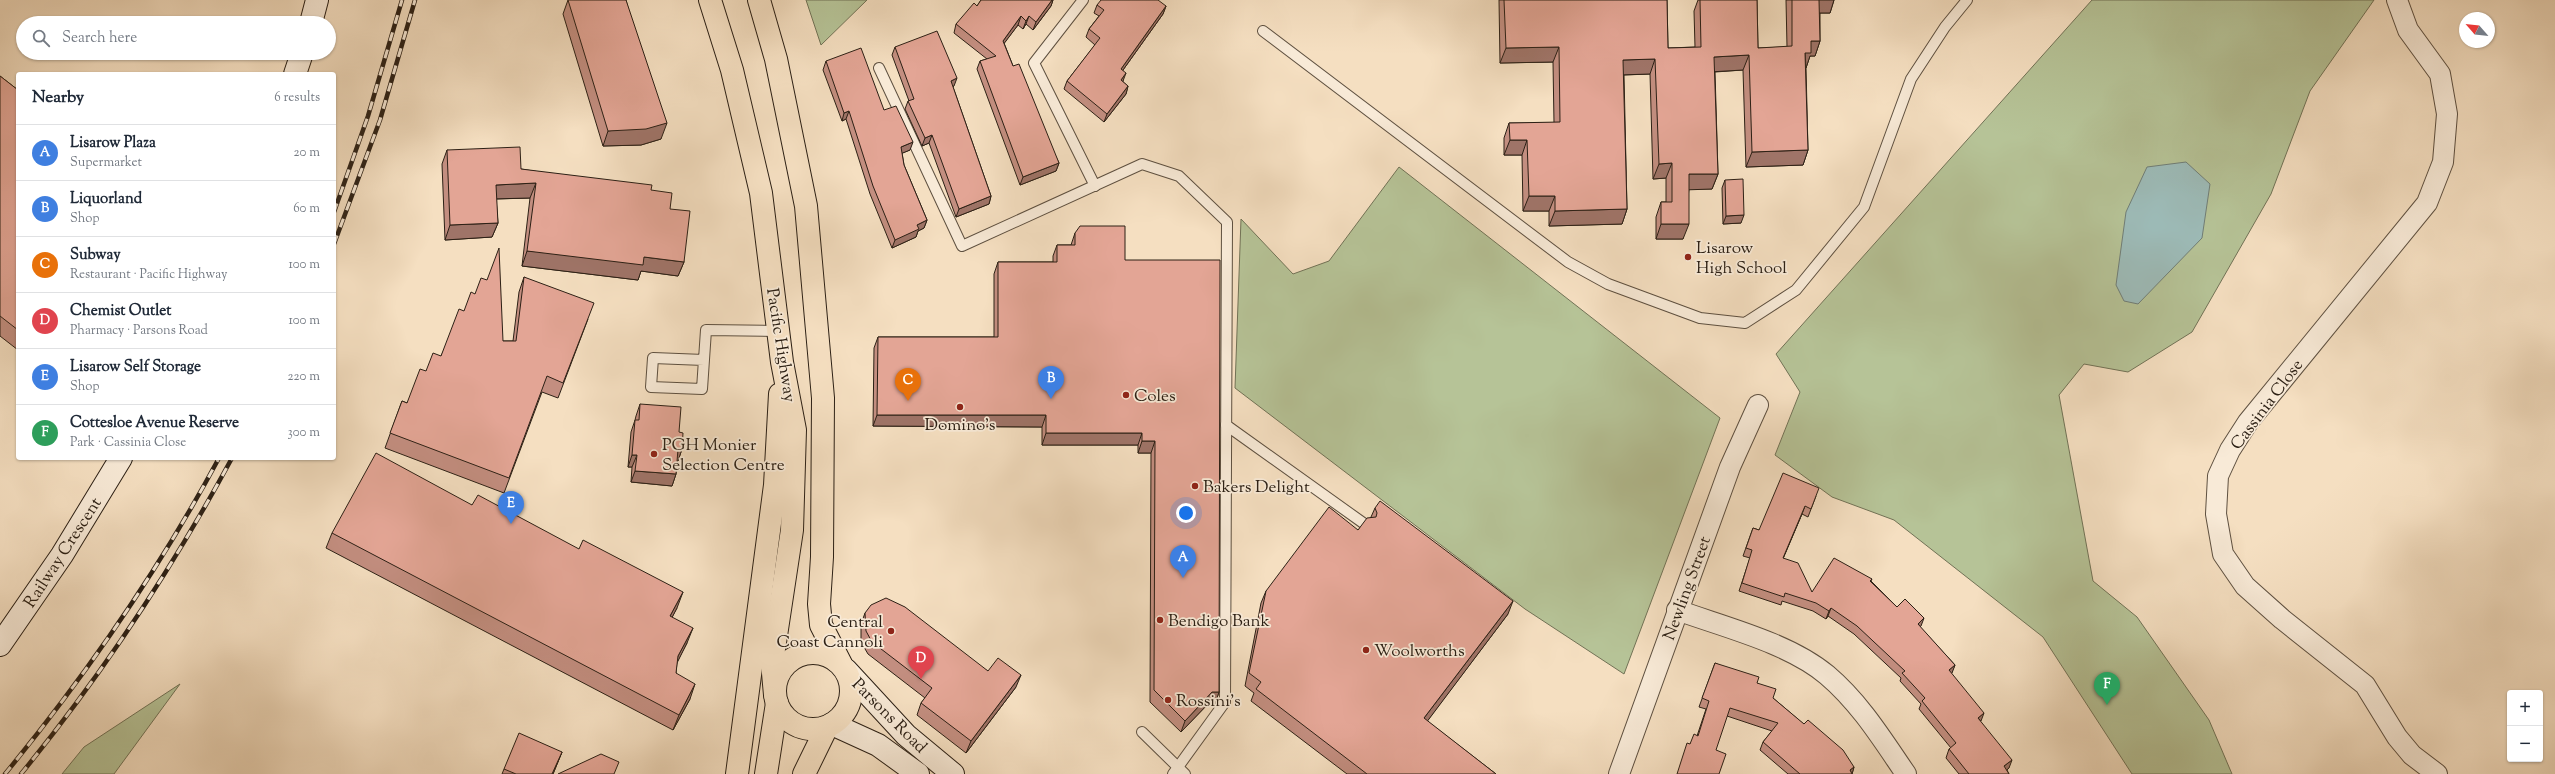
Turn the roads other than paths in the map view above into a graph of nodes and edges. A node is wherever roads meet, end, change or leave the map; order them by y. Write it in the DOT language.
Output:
graph roads {
  1 [pos="317,0"];
  2 [pos="710,0"];
  3 [pos="759,0"];
  4 [pos="1083,0"];
  5 [pos="1967,0"];
  6 [pos="2397,0"];
  7 [pos="313,16"];
  8 [pos="1263,31"];
  9 [pos="300,60"];
  10 [pos="879,68"];
  11 [pos="297,72"];
  12 [pos="1094,186"];
  13 [pos="778,330"];
  14 [pos="704,360"];
  15 [pos="782,362"];
  16 [pos="1758,404"];
  17 [pos="1226,425"];
  18 [pos="121,460"];
  19 [pos="1366,525"];
  20 [pos="1677,610"];
  21 [pos="0,644"];
  22 [pos="844,667"];
  23 [pos="776,699"];
  24 [pos="830,726"];
  25 [pos="1142,732"];
  26 [pos="1178,772"];
  27 [pos="737,774"];
  28 [pos="766,774"];
  29 [pos="804,774"];
  30 [pos="918,774"];
  31 [pos="953,774"];
  32 [pos="1619,774"];
  33 [pos="1906,774"];
  34 [pos="2437,774"];
  1 -- 7 [label="main road"];
  2 -- 13 [label="main road, Pacific Highway"];
  3 -- 22 [label="main road, Pacific Highway"];
  4 -- 12 [label="lane"];
  5 -- 8 [label="lane"];
  6 -- 34 [label="street, Cassinia Close"];
  9 -- 11 [label="main road"];
  10 -- 12 [label="lane"];
  12 -- 17 [label="lane"];
  13 -- 14 [label="lane"];
  13 -- 15 [label="main road, Pacific Highway"];
  14 -- 14 [label="lane"];
  15 -- 23 [label="main road, Pacific Highway"];
  15 -- 27 [label="main road"];
  16 -- 20 [label="street, Newling Street"];
  17 -- 19 [label="lane"];
  17 -- 26 [label="lane"];
  18 -- 21 [label="main road, Railway Crescent"];
  20 -- 32 [label="street, Newling Street"];
  20 -- 33 [label="street"];
  22 -- 23 [label="main road"];
  22 -- 24 [label="main road"];
  22 -- 31 [label="main road, Parsons Road"];
  23 -- 24 [label="main road"];
  23 -- 28 [label="main road, Pacific Highway"];
  24 -- 29 [label="main road"];
  24 -- 30 [label="main road, Parsons Road"];
  25 -- 26 [label="lane"];
}
